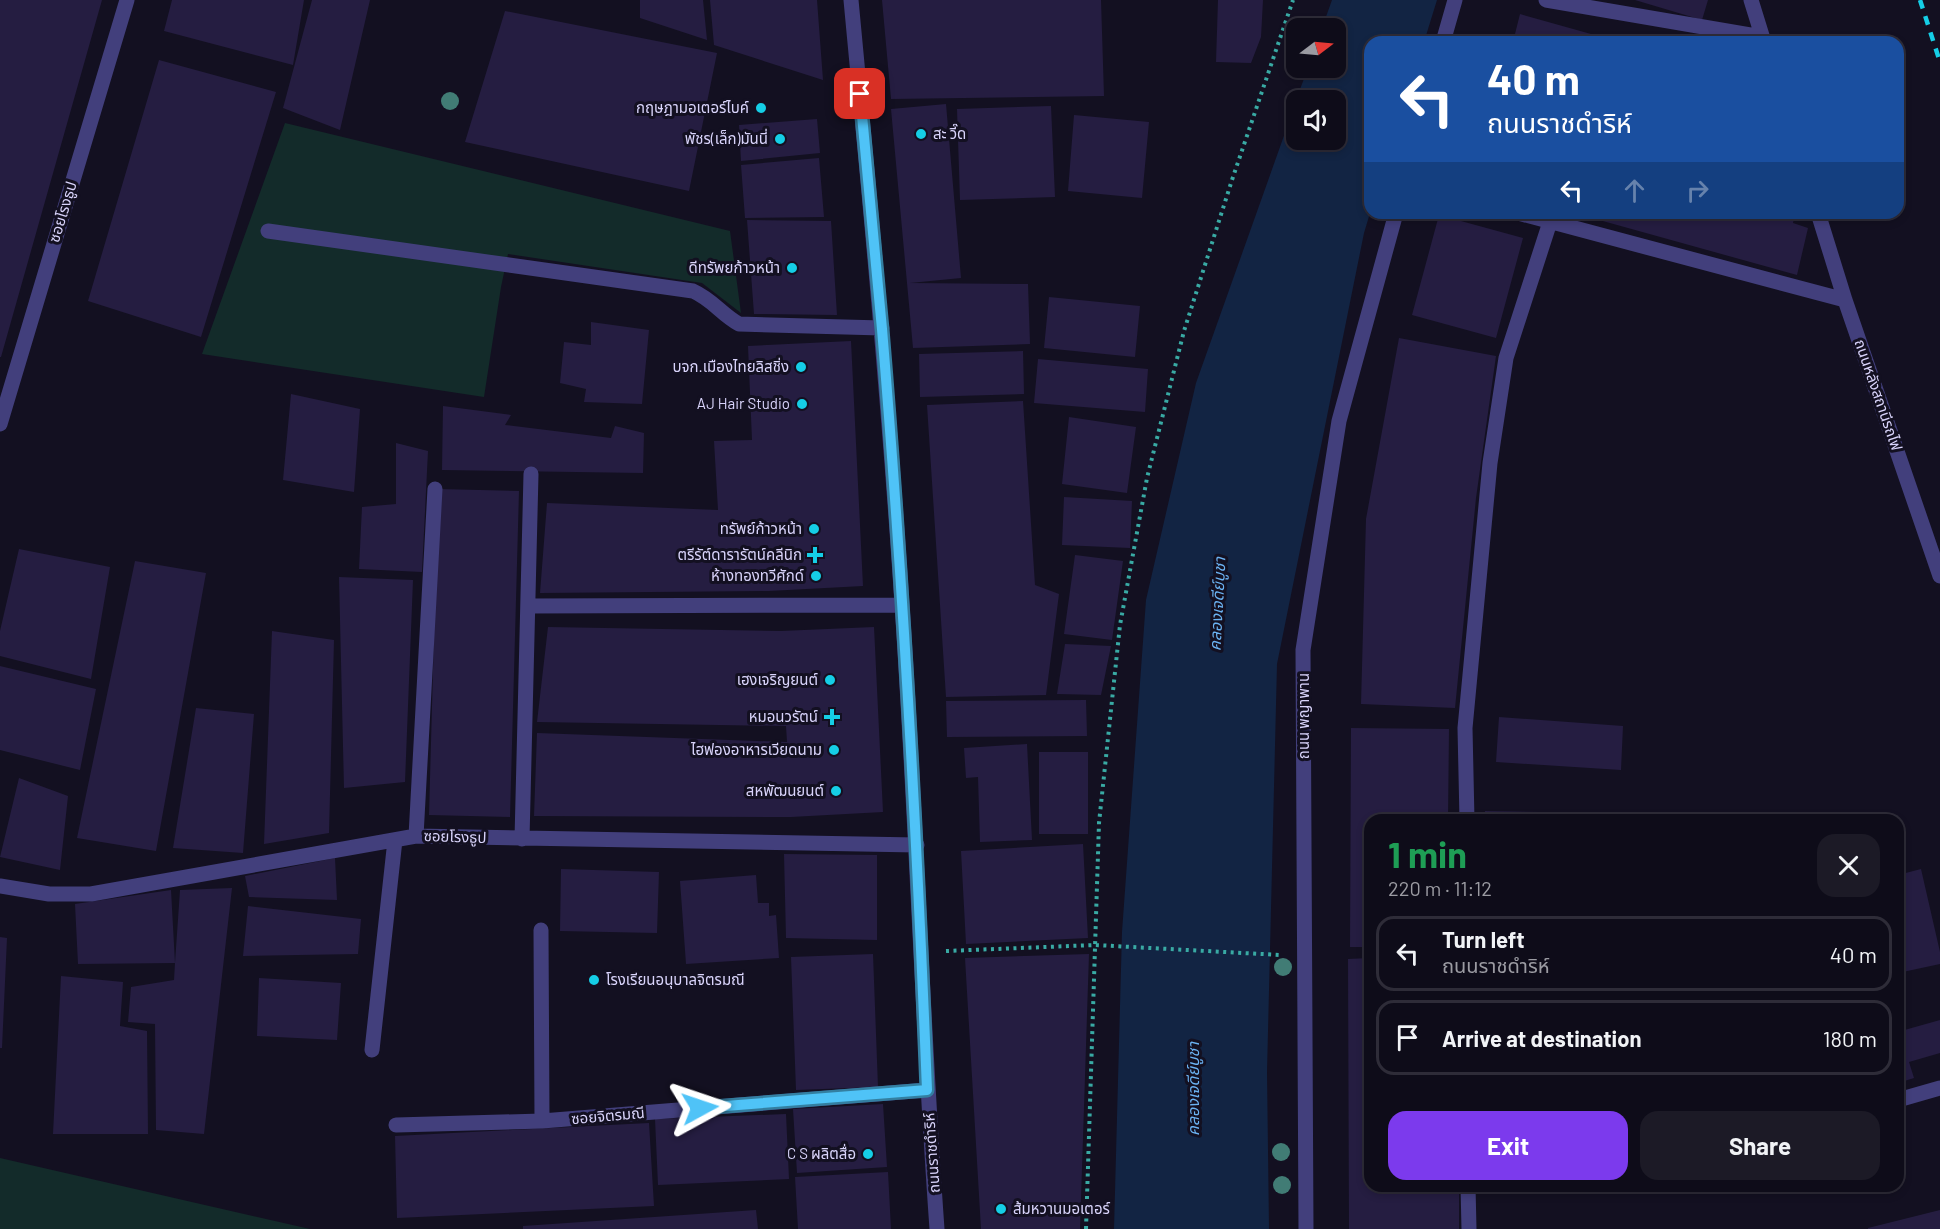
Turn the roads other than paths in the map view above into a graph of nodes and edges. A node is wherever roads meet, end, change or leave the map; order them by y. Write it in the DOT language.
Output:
graph roads {
  1 [pos="127,0"];
  2 [pos="851,0"];
  3 [pos="1455,0"];
  4 [pos="1546,0"];
  5 [pos="1751,0"];
  6 [pos="1445,36"];
  7 [pos="1746,36"];
  8 [pos="1762,36"];
  9 [pos="1394,219"];
  10 [pos="1539,219"];
  11 [pos="1820,219"];
  12 [pos="1550,222"];
  13 [pos="268,231"];
  14 [pos="1845,300"];
  15 [pos="882,327"];
  16 [pos="0,424"];
  17 [pos="531,474"];
  18 [pos="435,489"];
  19 [pos="1940,576"];
  20 [pos="902,605"];
  21 [pos="528,606"];
  22 [pos="1467,814"];
  23 [pos="416,836"];
  24 [pos="522,839"];
  25 [pos="395,840"];
  26 [pos="917,845"];
  27 [pos="0,886"];
  28 [pos="541,930"];
  29 [pos="372,1050"];
  30 [pos="1940,1089"];
  31 [pos="927,1090"];
  32 [pos="1904,1098"];
  33 [pos="542,1121"];
  34 [pos="396,1125"];
  35 [pos="1468,1192"];
  36 [pos="937,1229"];
  37 [pos="1306,1229"];
  38 [pos="1469,1229"];
  1 -- 16 [label="street, ซอยโรงธูป"];
  2 -- 15 [label="street, ถนนราชดำริห์"];
  3 -- 6 [label="street"];
  4 -- 7 [label="street"];
  5 -- 8 [label="street"];
  9 -- 37 [label="street, ถนน พญาพาน"];
  10 -- 12 [label="street"];
  11 -- 14 [label="street, ถนนหลังสถานีรถไฟ"];
  12 -- 14 [label="street"];
  12 -- 22 [label="street"];
  13 -- 15 [label="street"];
  14 -- 19 [label="street, ถนนหลังสถานีรถไฟ"];
  15 -- 20 [label="street, ถนนราชดำริห์"];
  17 -- 21 [label="street"];
  18 -- 23 [label="street"];
  20 -- 21 [label="street"];
  20 -- 26 [label="street, ถนนราชดำริห์"];
  21 -- 24 [label="street"];
  23 -- 24 [label="street, ซอยโรงธูป"];
  23 -- 25 [label="street, ซอยโรงธูป"];
  24 -- 26 [label="street, ซอยโรงธูป"];
  25 -- 27 [label="street, ซอยโรงธูป"];
  25 -- 29 [label="street"];
  26 -- 31 [label="street, ถนนราชดำริห์"];
  28 -- 33 [label="street"];
  30 -- 32 [label="street"];
  31 -- 33 [label="street, ซอยจิตรมณี"];
  31 -- 36 [label="street, ถนนราชดำริห์"];
  33 -- 34 [label="street, ซอยจิตรมณี"];
  35 -- 38 [label="street"];
}
